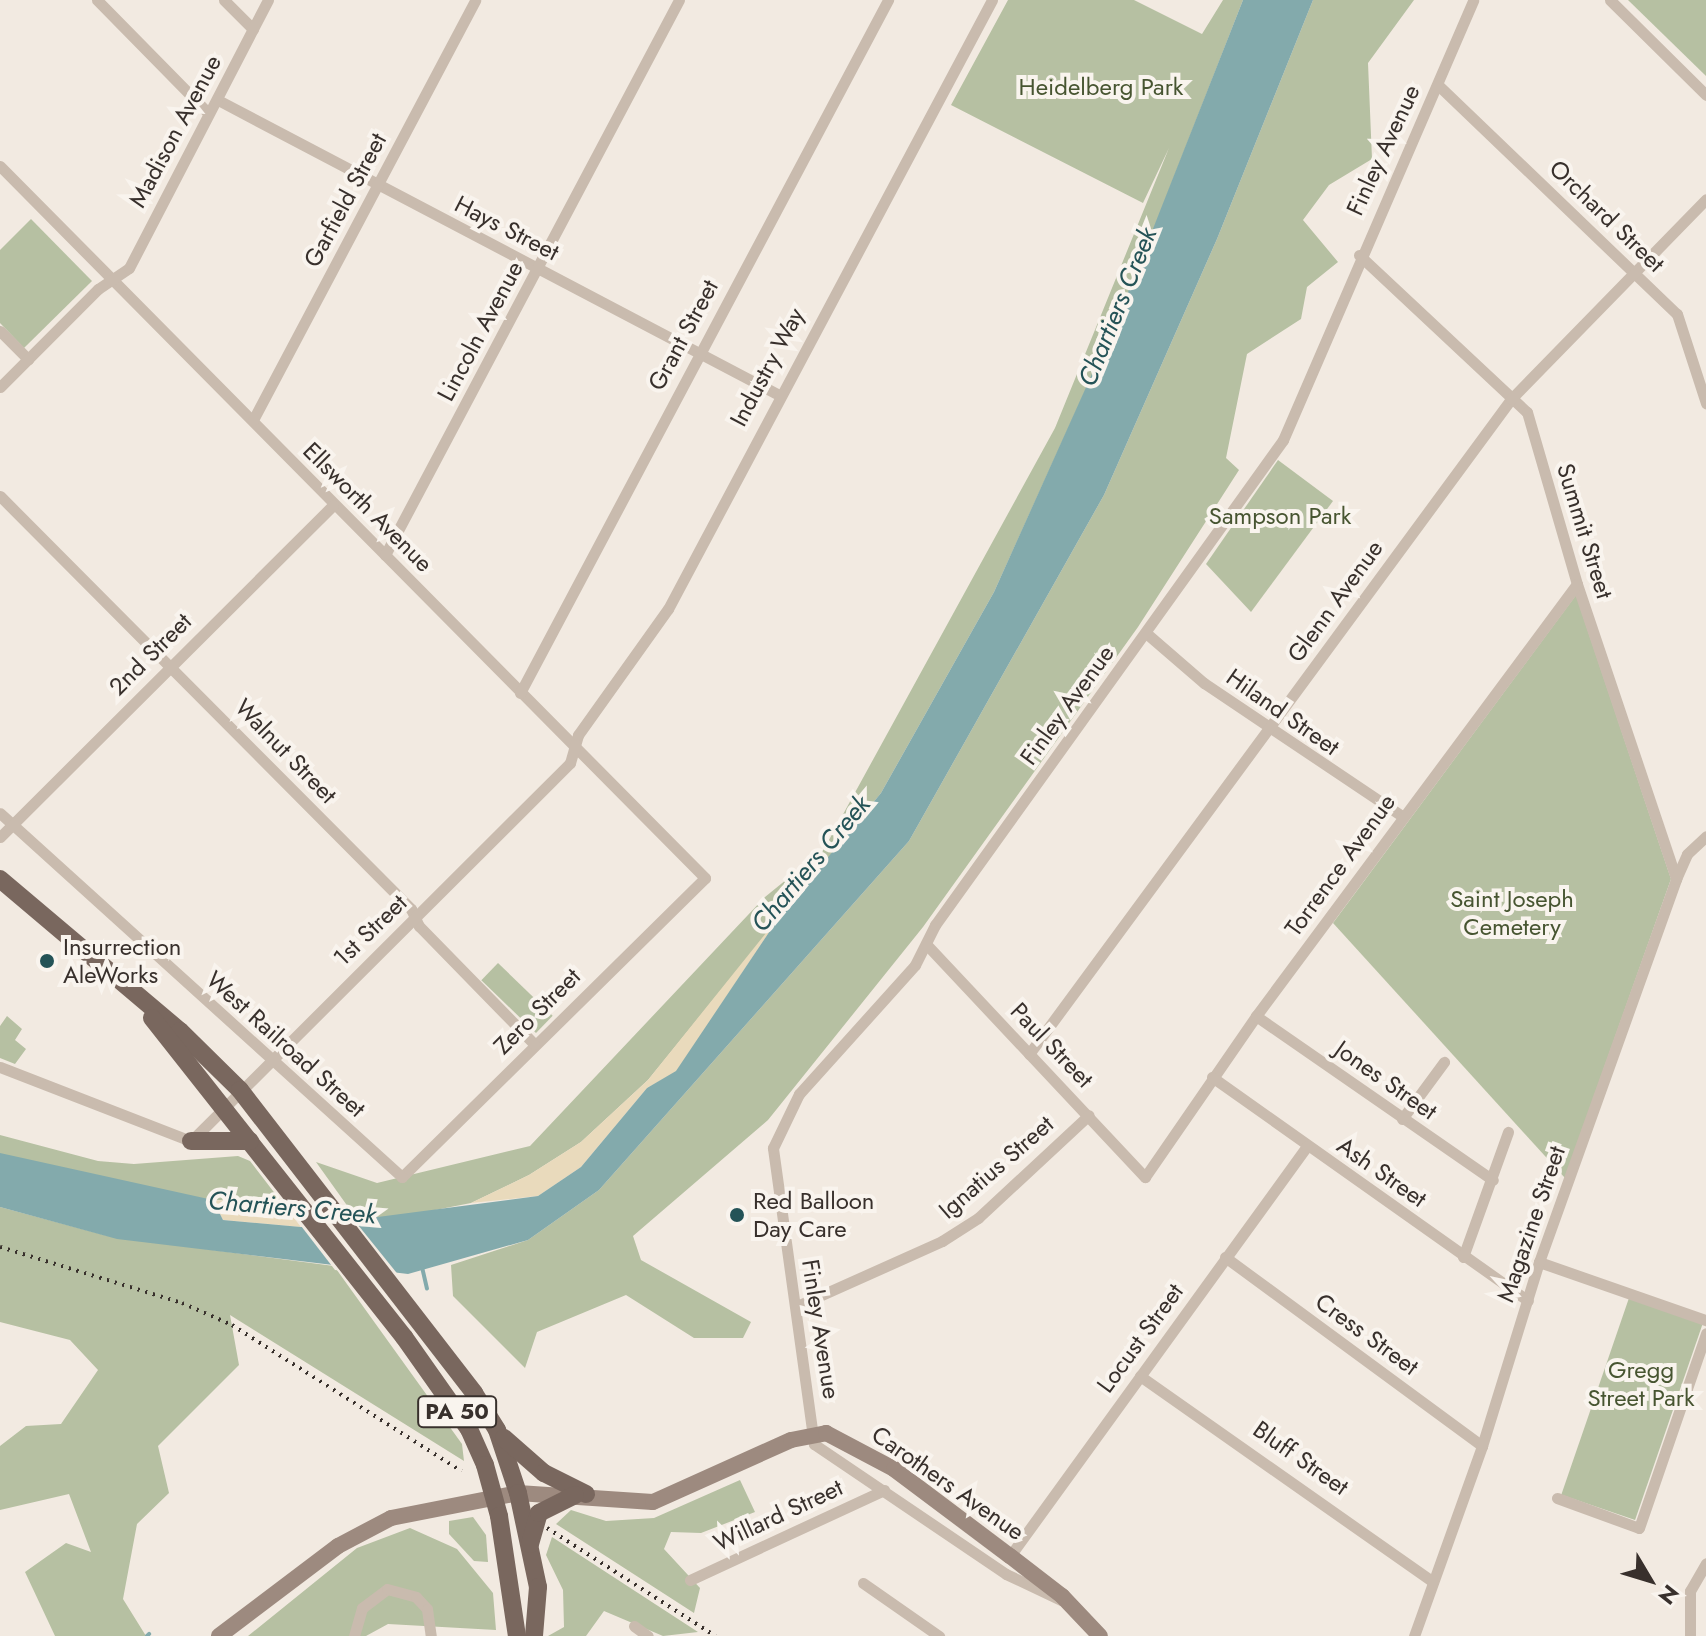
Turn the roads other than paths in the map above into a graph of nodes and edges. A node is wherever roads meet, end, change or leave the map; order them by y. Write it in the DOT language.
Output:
graph roads {
  1 [pos="97,0"];
  2 [pos="224,0"];
  3 [pos="268,0"];
  4 [pos="475,0"];
  5 [pos="679,0"];
  6 [pos="888,0"];
  7 [pos="992,0"];
  8 [pos="1473,0"];
  9 [pos="1610,0"];
  10 [pos="253,29"];
  11 [pos="1438,85"];
  12 [pos="1706,95"];
  13 [pos="218,100"];
  14 [pos="208,113"];
  15 [pos="0,166"];
  16 [pos="378,184"];
  17 [pos="1706,199"];
  18 [pos="1359,255"];
  19 [pos="538,268"];
  20 [pos="1634,271"];
  21 [pos="115,279"];
  22 [pos="0,331"];
  23 [pos="698,353"];
  24 [pos="28,359"];
  25 [pos="0,387"];
  26 [pos="777,394"];
  27 [pos="1511,399"];
  28 [pos="1706,403"];
  29 [pos="253,420"];
  30 [pos="0,496"];
  31 [pos="333,505"];
  32 [pos="385,555"];
  33 [pos="1577,584"];
  34 [pos="1146,633"];
  35 [pos="170,664"];
  36 [pos="520,693"];
  37 [pos="1271,726"];
  38 [pos="577,749"];
  39 [pos="0,813"];
  40 [pos="1402,816"];
  41 [pos="13,824"];
  42 [pos="1706,836"];
  43 [pos="0,837"];
  44 [pos="705,878"];
  45 [pos="0,879"];
  46 [pos="1676,879"];
  47 [pos="415,917"];
  48 [pos="926,944"];
  49 [pos="139,1001"];
  50 [pos="1256,1016"];
  51 [pos="534,1044"];
  52 [pos="1029,1054"];
  53 [pos="269,1060"];
  54 [pos="1444,1062"];
  55 [pos="0,1067"];
  56 [pos="1212,1077"];
  57 [pos="240,1090"];
  58 [pos="224,1107"];
  59 [pos="1089,1115"];
  60 [pos="1402,1119"];
  61 [pos="1508,1132"];
  62 [pos="191,1141"];
  63 [pos="252,1144"];
  64 [pos="1307,1146"];
  65 [pos="402,1177"];
  66 [pos="1145,1177"];
  67 [pos="1493,1180"];
  68 [pos="1225,1257"];
  69 [pos="1463,1257"];
  70 [pos="1539,1262"];
  71 [pos="1528,1301"];
  72 [pos="797,1306"];
  73 [pos="1706,1320"];
  74 [pos="1706,1333"];
  75 [pos="1140,1376"];
  76 [pos="497,1430"];
  77 [pos="813,1433"];
  78 [pos="1482,1446"];
  79 [pos="884,1490"];
  80 [pos="518,1493"];
  81 [pos="580,1494"];
  82 [pos="493,1495"];
  83 [pos="1557,1498"];
  84 [pos="529,1551"];
  85 [pos="1010,1556"];
  86 [pos="1706,1563"];
  87 [pos="690,1580"];
  88 [pos="1433,1582"];
  89 [pos="863,1583"];
  90 [pos="1069,1603"];
  91 [pos="634,1626"];
  92 [pos="431,1632"];
  93 [pos="219,1636"];
  94 [pos="354,1636"];
  95 [pos="517,1636"];
  96 [pos="534,1636"];
  97 [pos="648,1636"];
  98 [pos="939,1636"];
  99 [pos="1100,1636"];
  100 [pos="1414,1636"];
  101 [pos="1690,1636"];
  1 -- 14 [label="street"];
  2 -- 10 [label="street"];
  3 -- 10 [label="street, Madison Avenue"];
  4 -- 16 [label="street, Garfield Street"];
  5 -- 19 [label="street, Lincoln Avenue"];
  6 -- 23 [label="street, Grant Street"];
  7 -- 26 [label="street, Industry Way"];
  8 -- 11 [label="street, Finley Avenue"];
  9 -- 12 [label="street"];
  10 -- 13 [label="street, Madison Avenue"];
  11 -- 18 [label="street, Finley Avenue"];
  11 -- 20 [label="street, Orchard Street"];
  13 -- 14 [label="street, Madison Avenue"];
  13 -- 16 [label="street, Hays Street"];
  14 -- 21 [label="street, Madison Avenue"];
  15 -- 21 [label="street, Ellsworth Avenue"];
  16 -- 19 [label="street, Hays Street"];
  16 -- 29 [label="street, Garfield Street"];
  17 -- 20 [label="street, Glenn Avenue"];
  18 -- 27 [label="street, Summit Street"];
  18 -- 34 [label="street, Finley Avenue"];
  19 -- 23 [label="street, Hays Street"];
  19 -- 32 [label="street, Lincoln Avenue"];
  20 -- 27 [label="street, Glenn Avenue"];
  20 -- 28 [label="street, Orchard Street"];
  21 -- 24 [label="street, Madison Avenue"];
  21 -- 29 [label="street, Ellsworth Avenue"];
  22 -- 24 [label="street"];
  23 -- 26 [label="street, Hays Street"];
  23 -- 36 [label="street, Grant Street"];
  24 -- 25 [label="street, Madison Avenue"];
  26 -- 38 [label="street, Industry Way"];
  27 -- 33 [label="street, Summit Street"];
  27 -- 37 [label="street, Glenn Avenue"];
  29 -- 31 [label="street, Ellsworth Avenue"];
  30 -- 35 [label="street, Walnut Street"];
  31 -- 32 [label="street, Ellsworth Avenue"];
  31 -- 35 [label="street, 2nd Street"];
  32 -- 36 [label="street, Ellsworth Avenue"];
  33 -- 40 [label="street, Torrence Avenue"];
  33 -- 46 [label="street, Summit Street"];
  34 -- 37 [label="street, Hiland Street"];
  34 -- 48 [label="street, Finley Avenue"];
  35 -- 41 [label="street, 2nd Street"];
  35 -- 47 [label="street, Walnut Street"];
  36 -- 38 [label="street, Ellsworth Avenue"];
  37 -- 40 [label="street, Hiland Street"];
  37 -- 52 [label="street, Glenn Avenue"];
  38 -- 44 [label="street, Ellsworth Avenue"];
  38 -- 47 [label="street, 1st Street"];
  39 -- 41 [label="street, West Railroad Street"];
  40 -- 50 [label="street, Torrence Avenue"];
  41 -- 43 [label="street, 2nd Street"];
  41 -- 53 [label="street, West Railroad Street"];
  42 -- 46 [label="street, Magazine Street"];
  44 -- 51 [label="street, Zero Street"];
  45 -- 49 [label="main road, PA 50"];
  46 -- 70 [label="street, Magazine Street"];
  47 -- 51 [label="street, Walnut Street"];
  47 -- 53 [label="street, 1st Street"];
  48 -- 52 [label="street, Paul Street"];
  48 -- 72 [label="street, Finley Avenue"];
  49 -- 57 [label="main road, PA 50"];
  49 -- 58 [label="main road, PA 50"];
  50 -- 56 [label="street, Torrence Avenue"];
  50 -- 60 [label="street, Jones Street"];
  51 -- 65 [label="street, Zero Street"];
  52 -- 59 [label="street, Paul Street"];
  53 -- 57 [label="street, 1st Street"];
  53 -- 65 [label="street, West Railroad Street"];
  54 -- 60 [label="street"];
  55 -- 62 [label="street"];
  56 -- 64 [label="street, Ash Street"];
  56 -- 66 [label="street, Torrence Avenue"];
  57 -- 58 [label="street, 1st Street"];
  57 -- 76 [label="main road, PA 50"];
  58 -- 62 [label="street, 1st Street"];
  58 -- 63 [label="main road, PA 50"];
  59 -- 66 [label="street, Paul Street"];
  59 -- 72 [label="street, Ignatius Street"];
  60 -- 67 [label="street, Jones Street"];
  61 -- 67 [label="street"];
  62 -- 63 [label="main road"];
  63 -- 82 [label="main road, PA 50"];
  64 -- 68 [label="street, Locust Street"];
  64 -- 69 [label="street, Ash Street"];
  67 -- 69 [label="street"];
  68 -- 75 [label="street, Locust Street"];
  68 -- 78 [label="street, Cress Street"];
  69 -- 71 [label="street, Ash Street"];
  70 -- 71 [label="street, Magazine Street"];
  70 -- 73 [label="street"];
  71 -- 78 [label="street, Magazine Street"];
  72 -- 77 [label="street, Finley Avenue"];
  74 -- 83 [label="street"];
  75 -- 85 [label="street, Locust Street"];
  75 -- 88 [label="street, Bluff Street"];
  76 -- 80 [label="main road, PA 50"];
  76 -- 81 [label="main road"];
  77 -- 79 [label="street"];
  77 -- 81 [label="street"];
  77 -- 85 [label="street, Carothers Avenue"];
  78 -- 88 [label="street, Magazine Street"];
  79 -- 87 [label="street, Willard Street"];
  79 -- 90 [label="street"];
  80 -- 81 [label="street"];
  80 -- 82 [label="street"];
  80 -- 84 [label="main road, PA 50"];
  81 -- 84 [label="main road"];
  82 -- 93 [label="street"];
  82 -- 95 [label="main road, PA 50"];
  84 -- 96 [label="main road, PA 50"];
  85 -- 90 [label="street, Carothers Avenue"];
  86 -- 101 [label="street"];
  88 -- 100 [label="street, Magazine Street"];
  89 -- 98 [label="street"];
  90 -- 99 [label="street, Carothers Avenue"];
  91 -- 97 [label="street"];
  92 -- 94 [label="street"];
}
